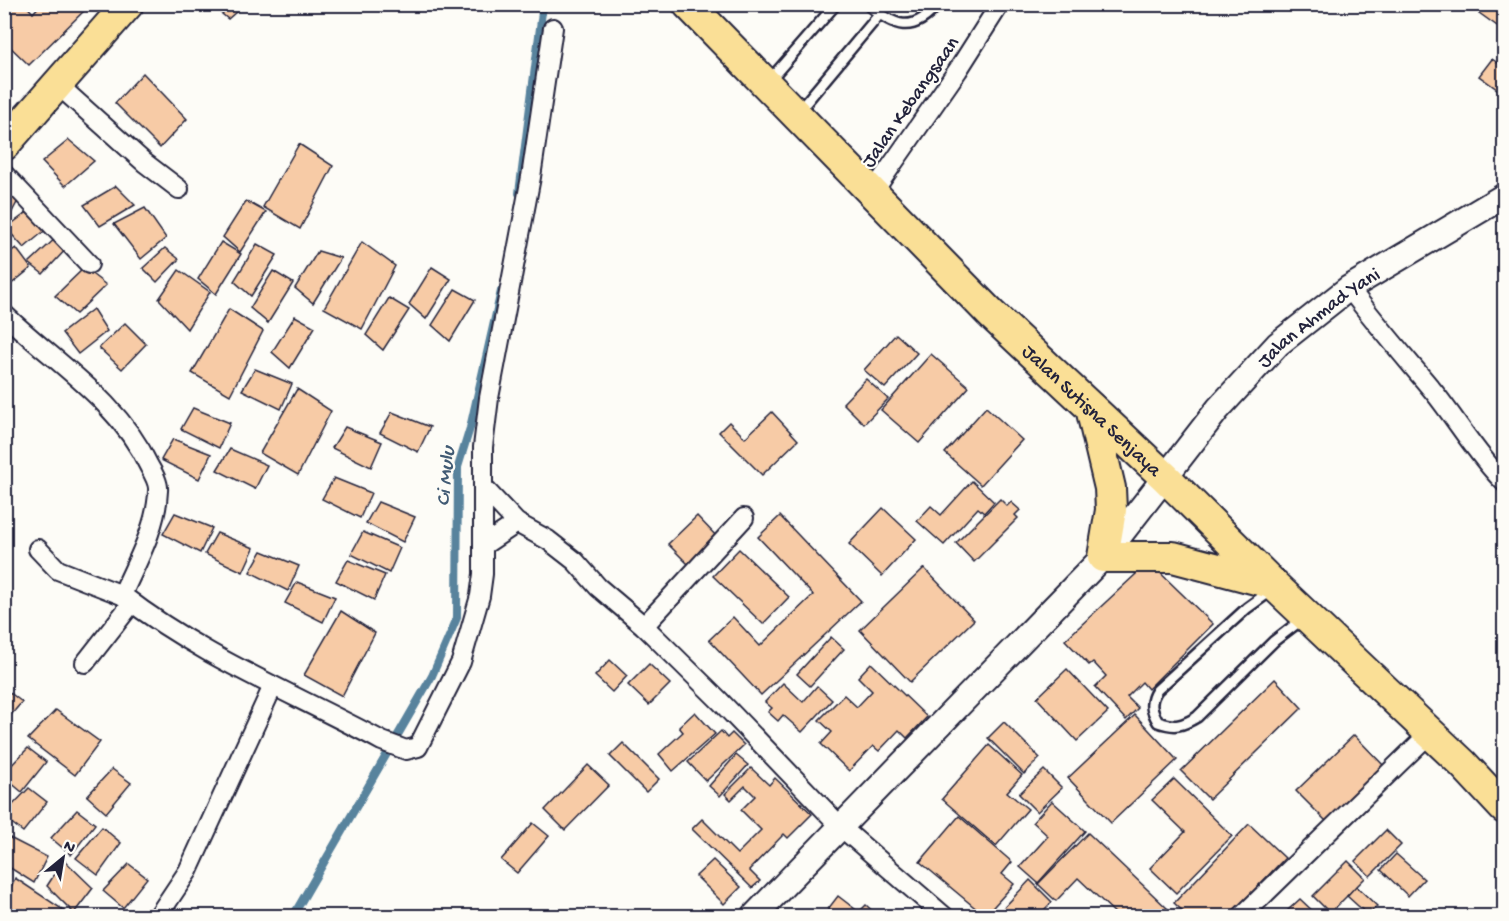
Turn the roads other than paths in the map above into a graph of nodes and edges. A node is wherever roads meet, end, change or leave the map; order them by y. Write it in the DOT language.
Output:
graph roads {
  1 [pos="128,4"];
  2 [pos="836,4"];
  3 [pos="867,4"];
  4 [pos="938,4"];
  5 [pos="1000,4"];
  6 [pos="698,8"];
  7 [pos="879,15"];
  8 [pos="553,28"];
  9 [pos="57,84"];
  10 [pos="767,84"];
  11 [pos="796,114"];
  12 [pos="4,145"];
  13 [pos="4,174"];
  14 [pos="179,189"];
  15 [pos="873,192"];
  16 [pos="1504,196"];
  17 [pos="89,264"];
  18 [pos="1349,288"];
  19 [pos="4,314"];
  20 [pos="1091,408"];
  21 [pos="1166,478"];
  22 [pos="1504,482"];
  23 [pos="484,488"];
  24 [pos="744,518"];
  25 [pos="518,523"];
  26 [pos="484,545"];
  27 [pos="38,549"];
  28 [pos="1103,557"];
  29 [pos="1274,585"];
  30 [pos="127,599"];
  31 [pos="1306,616"];
  32 [pos="644,626"];
  33 [pos="85,663"];
  34 [pos="273,686"];
  35 [pos="1429,734"];
  36 [pos="1504,808"];
  37 [pos="842,828"];
  38 [pos="158,916"];
  39 [pos="754,916"];
  40 [pos="944,916"];
  41 [pos="1242,916"];
  1 -- 9 [label="main road"];
  2 -- 10 [label="lane"];
  3 -- 7 [label="lane"];
  4 -- 7 [label="lane"];
  5 -- 15 [label="street, Jalan Kebangsaan"];
  6 -- 10 [label="main road, Jalan Sutisna Senjaya"];
  7 -- 11 [label="lane"];
  8 -- 23 [label="street"];
  9 -- 12 [label="main road"];
  9 -- 14 [label="street"];
  10 -- 11 [label="main road, Jalan Sutisna Senjaya"];
  11 -- 15 [label="main road, Jalan Sutisna Senjaya"];
  13 -- 17 [label="street"];
  15 -- 20 [label="main road, Jalan Sutisna Senjaya"];
  16 -- 18 [label="street, Jalan Ahmad Yani"];
  18 -- 21 [label="street, Jalan Ahmad Yani"];
  18 -- 22 [label="street"];
  19 -- 30 [label="street"];
  20 -- 21 [label="main road, Jalan Sutisna Senjaya"];
  20 -- 28 [label="main road"];
  21 -- 28 [label="street, Jalan Ahmad Yani"];
  21 -- 29 [label="main road, Jalan Sutisna Senjaya"];
  23 -- 25 [label="street"];
  23 -- 26 [label="street"];
  24 -- 32 [label="street"];
  25 -- 26 [label="street"];
  25 -- 32 [label="street"];
  26 -- 34 [label="street"];
  27 -- 30 [label="street"];
  28 -- 29 [label="main road"];
  28 -- 37 [label="street, Jalan Ahmad Yani"];
  29 -- 31 [label="main road, Jalan Sutisna Senjaya"];
  29 -- 31 [label="lane"];
  30 -- 33 [label="street"];
  30 -- 34 [label="street"];
  31 -- 35 [label="main road, Jalan Sutisna Senjaya"];
  32 -- 37 [label="street"];
  34 -- 38 [label="street"];
  35 -- 36 [label="main road, Jalan Sutisna Senjaya"];
  35 -- 41 [label="street"];
  37 -- 39 [label="street, Jalan Ahmad Yani"];
  37 -- 40 [label="street"];
}
